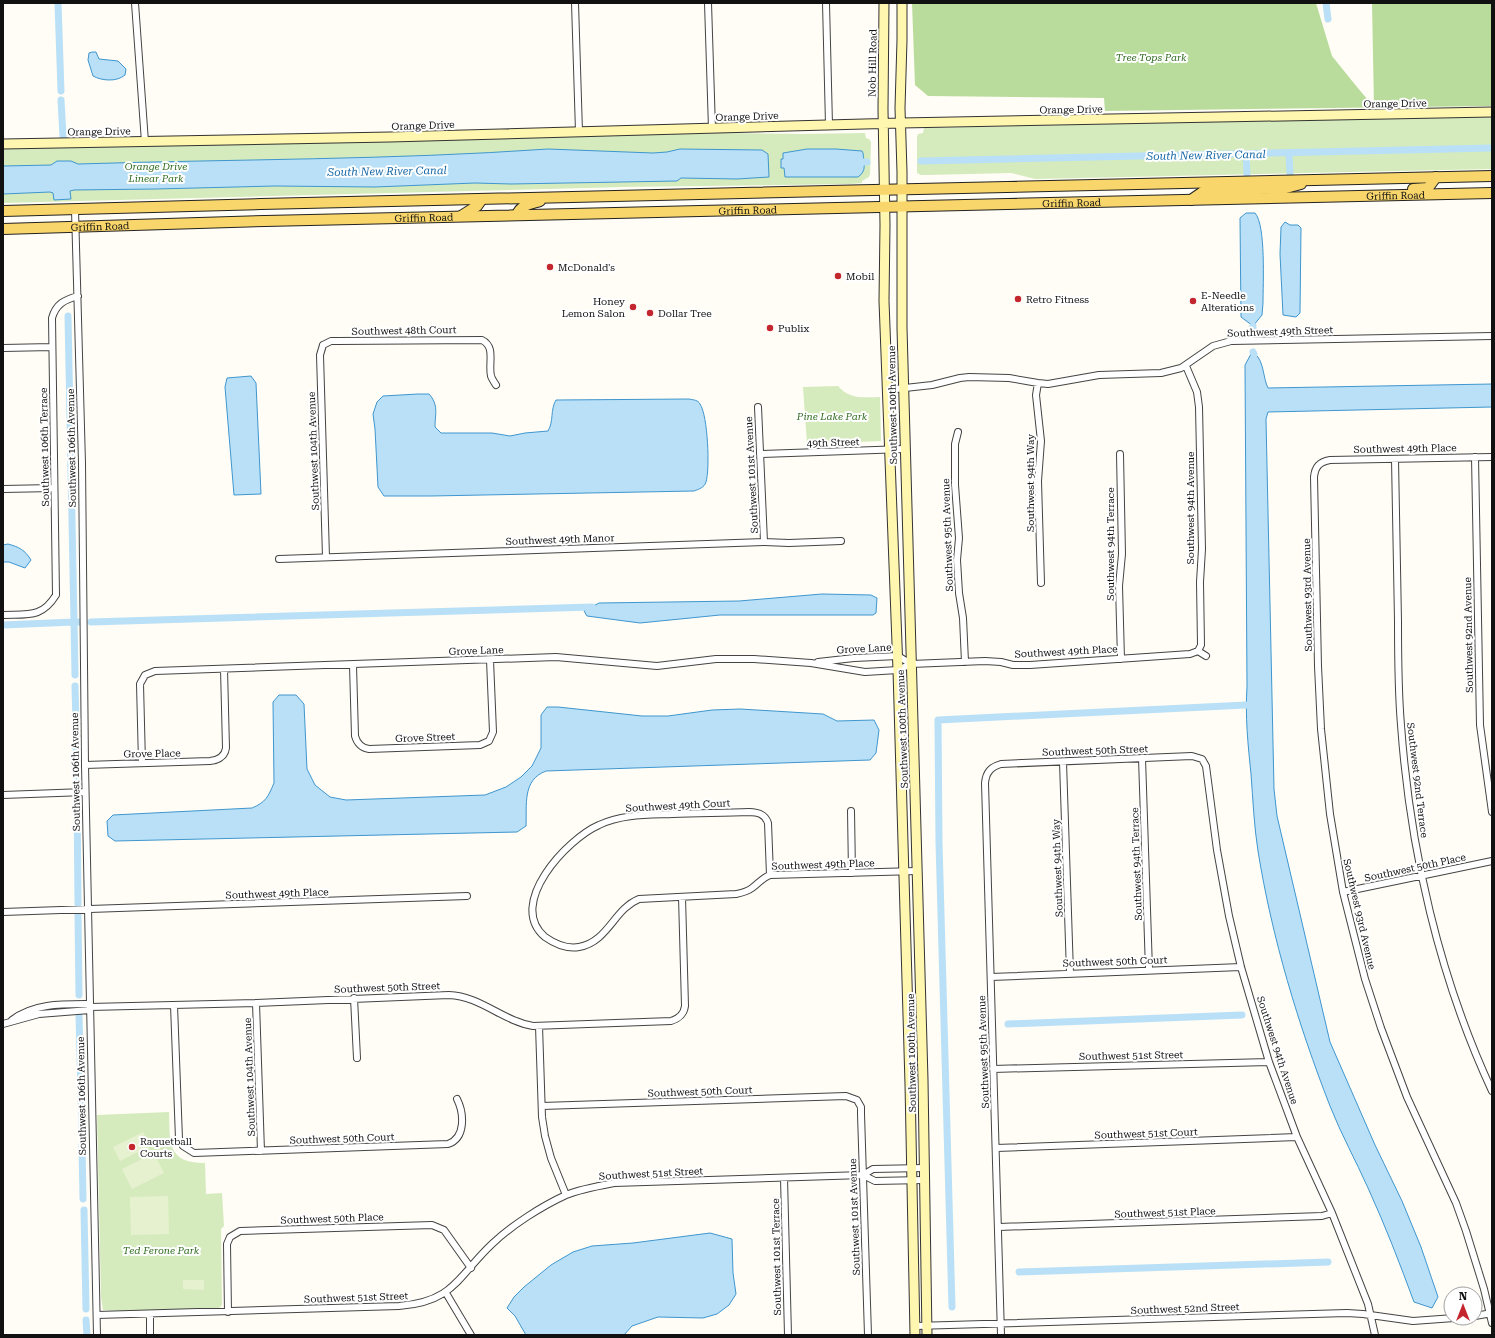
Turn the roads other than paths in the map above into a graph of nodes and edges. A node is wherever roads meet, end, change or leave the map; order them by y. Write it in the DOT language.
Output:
graph roads {
  1 [pos="135,3"];
  2 [pos="575,3"];
  3 [pos="708,3"];
  4 [pos="826,3"];
  5 [pos="884,3"];
  6 [pos="902,3"];
  7 [pos="1492,112"];
  8 [pos="901,123"];
  9 [pos="883,124"];
  10 [pos="830,125"];
  11 [pos="712,129"];
  12 [pos="579,132"];
  13 [pos="145,142"];
  14 [pos="3,144"];
  15 [pos="1492,176"];
  16 [pos="1436,177"];
  17 [pos="1310,180"];
  18 [pos="902,189"];
  19 [pos="884,190"];
  20 [pos="1492,194"];
  21 [pos="1330,197"];
  22 [pos="552,198"];
  23 [pos="482,199"];
  24 [pos="1191,200"];
  25 [pos="901,207"];
  26 [pos="885,208"];
  27 [pos="75,210"];
  28 [pos="3,211"];
  29 [pos="517,215"];
  30 [pos="459,217"];
  31 [pos="76,228"];
  32 [pos="3,229"];
  33 [pos="78,296"];
  34 [pos="1492,336"];
  35 [pos="321,344"];
  36 [pos="52,347"];
  37 [pos="3,348"];
  38 [pos="1186,366"];
  39 [pos="1038,384"];
  40 [pos="496,385"];
  41 [pos="903,388"];
  42 [pos="887,390"];
  43 [pos="758,407"];
  44 [pos="958,432"];
  45 [pos="890,450"];
  46 [pos="904,450"];
  47 [pos="761,454"];
  48 [pos="1120,454"];
  49 [pos="1492,456"];
  50 [pos="1475,457"];
  51 [pos="1395,459"];
  52 [pos="1319,464"];
  53 [pos="54,488"];
  54 [pos="3,489"];
  55 [pos="841,541"];
  56 [pos="764,542"];
  57 [pos="326,557"];
  58 [pos="279,559"];
  59 [pos="1041,583"];
  60 [pos="3,615"];
  61 [pos="1198,652"];
  62 [pos="898,656"];
  63 [pos="1206,656"];
  64 [pos="1121,658"];
  65 [pos="490,660"];
  66 [pos="965,662"];
  67 [pos="811,663"];
  68 [pos="911,664"];
  69 [pos="353,665"];
  70 [pos="224,669"];
  71 [pos="898,670"];
  72 [pos="1142,758"];
  73 [pos="1202,759"];
  74 [pos="1063,762"];
  75 [pos="142,763"];
  76 [pos="85,765"];
  77 [pos="989,770"];
  78 [pos="85,792"];
  79 [pos="3,795"];
  80 [pos="851,811"];
  81 [pos="1492,812"];
  82 [pos="1492,861"];
  83 [pos="904,871"];
  84 [pos="917,871"];
  85 [pos="852,873"];
  86 [pos="770,875"];
  87 [pos="1422,876"];
  88 [pos="1343,892"];
  89 [pos="467,896"];
  90 [pos="682,897"];
  91 [pos="87,910"];
  92 [pos="3,912"];
  93 [pos="542,934"];
  94 [pos="1241,968"];
  95 [pos="1149,970"];
  96 [pos="1070,973"];
  97 [pos="991,976"];
  98 [pos="354,998"];
  99 [pos="256,1003"];
  100 [pos="174,1005"];
  101 [pos="90,1007"];
  102 [pos="3,1024"];
  103 [pos="539,1026"];
  104 [pos="357,1058"];
  105 [pos="1269,1062"];
  106 [pos="993,1069"];
  107 [pos="1492,1091"];
  108 [pos="457,1099"];
  109 [pos="858,1100"];
  110 [pos="542,1106"];
  111 [pos="1297,1137"];
  112 [pos="996,1148"];
  113 [pos="261,1151"];
  114 [pos="912,1168"];
  115 [pos="924,1168"];
  116 [pos="863,1175"];
  117 [pos="784,1178"];
  118 [pos="912,1180"];
  119 [pos="924,1180"];
  120 [pos="566,1195"];
  121 [pos="1332,1213"];
  122 [pos="999,1227"];
  123 [pos="471,1268"];
  124 [pos="446,1293"];
  125 [pos="228,1312"];
  126 [pos="1491,1313"];
  127 [pos="97,1315"];
  128 [pos="150,1315"];
  129 [pos="1371,1315"];
  130 [pos="1443,1319"];
  131 [pos="1001,1323"];
  132 [pos="1492,1323"];
  133 [pos="927,1330"];
  134 [pos="915,1331"];
  135 [pos="97,1335"];
  136 [pos="150,1335"];
  137 [pos="471,1335"];
  138 [pos="788,1335"];
  139 [pos="868,1335"];
  140 [pos="1001,1335"];
  141 [pos="1375,1335"];
  1 -- 13 [label="street"];
  2 -- 12 [label="street"];
  3 -- 11 [label="street"];
  4 -- 10 [label="street"];
  5 -- 9 [label="main road, Nob Hill Road"];
  6 -- 8 [label="main road"];
  7 -- 8 [label="main road, Orange Drive"];
  8 -- 9 [label="main road, Orange Drive"];
  8 -- 18 [label="main road, Southwest 100th Avenue"];
  9 -- 10 [label="main road, Orange Drive"];
  9 -- 19 [label="main road, Southwest 100th Avenue"];
  10 -- 11 [label="main road, Orange Drive"];
  11 -- 12 [label="main road, Orange Drive"];
  12 -- 13 [label="main road, Orange Drive"];
  13 -- 14 [label="main road, Orange Drive"];
  15 -- 16 [label="main road, Griffin Road"];
  16 -- 17 [label="main road, Griffin Road"];
  16 -- 21 [label="main road"];
  17 -- 18 [label="main road, Griffin Road"];
  17 -- 24 [label="main road"];
  18 -- 19 [label="main road, Griffin Road"];
  18 -- 25 [label="main road, Southwest 100th Avenue"];
  19 -- 22 [label="main road, Griffin Road"];
  19 -- 26 [label="main road, Southwest 100th Avenue"];
  20 -- 21 [label="main road, Griffin Road"];
  21 -- 24 [label="main road, Griffin Road"];
  22 -- 23 [label="main road, Griffin Road"];
  22 -- 29 [label="main road"];
  23 -- 27 [label="main road, Griffin Road"];
  23 -- 30 [label="main road"];
  24 -- 25 [label="main road, Griffin Road"];
  25 -- 26 [label="main road, Griffin Road"];
  25 -- 41 [label="main road, Southwest 100th Avenue"];
  26 -- 29 [label="main road, Griffin Road"];
  26 -- 42 [label="main road, Southwest 100th Avenue"];
  27 -- 28 [label="main road, Griffin Road"];
  27 -- 31 [label="street, Southwest 106th Avenue"];
  29 -- 30 [label="main road, Griffin Road"];
  30 -- 31 [label="main road, Griffin Road"];
  31 -- 32 [label="main road, Griffin Road"];
  31 -- 33 [label="street, Southwest 106th Avenue"];
  33 -- 36 [label="street, Southwest 106th Terrace"];
  33 -- 76 [label="street, Southwest 106th Avenue"];
  34 -- 38 [label="street, Southwest 49th Street"];
  35 -- 40 [label="street, Southwest 48th Court"];
  35 -- 57 [label="street, Southwest 104th Avenue"];
  36 -- 37 [label="street"];
  36 -- 53 [label="street, Southwest 106th Terrace"];
  38 -- 39 [label="street, Southwest 49th Street"];
  38 -- 61 [label="street, Southwest 94th Avenue"];
  39 -- 41 [label="street, Southwest 49th Street"];
  39 -- 59 [label="street, Southwest 94th Way"];
  41 -- 42 [label="street, Southwest 49th Street"];
  41 -- 46 [label="main road, Southwest 100th Avenue"];
  42 -- 45 [label="main road, Southwest 100th Avenue"];
  43 -- 47 [label="street, Southwest 101st Avenue"];
  44 -- 66 [label="street, Southwest 95th Avenue"];
  45 -- 46 [label="street, 49th Street"];
  45 -- 47 [label="street, 49th Street"];
  45 -- 62 [label="main road, Southwest 100th Avenue"];
  46 -- 68 [label="main road, Southwest 100th Avenue"];
  47 -- 56 [label="street, Southwest 101st Avenue"];
  48 -- 64 [label="street, Southwest 94th Terrace"];
  49 -- 50 [label="street, Southwest 49th Place"];
  50 -- 51 [label="street, Southwest 49th Place"];
  50 -- 81 [label="street, Southwest 92nd Avenue"];
  51 -- 52 [label="street, Southwest 49th Place"];
  51 -- 87 [label="street, Southwest 92nd Terrace"];
  52 -- 88 [label="street, Southwest 93rd Avenue"];
  53 -- 54 [label="street"];
  53 -- 60 [label="street, Southwest 106th Terrace"];
  55 -- 56 [label="street, Southwest 49th Manor"];
  56 -- 57 [label="street, Southwest 49th Manor"];
  57 -- 58 [label="street, Southwest 49th Manor"];
  61 -- 63 [label="street"];
  61 -- 64 [label="street, Southwest 49th Place"];
  62 -- 67 [label="street, Grove Lane"];
  62 -- 68 [label="street, Grove Lane"];
  62 -- 71 [label="main road, Southwest 100th Avenue"];
  64 -- 66 [label="street, Southwest 49th Place"];
  65 -- 67 [label="street, Grove Lane"];
  65 -- 69 [label="street, Grove Lane"];
  65 -- 69 [label="street, Grove Street"];
  66 -- 68 [label="street, Southwest 49th Place"];
  67 -- 71 [label="street, Grove Lane"];
  68 -- 71 [label="street, Grove Lane"];
  68 -- 84 [label="main road, Southwest 100th Avenue"];
  69 -- 70 [label="street, Grove Lane"];
  70 -- 75 [label="street, Grove Lane"];
  70 -- 75 [label="street, Grove Place"];
  71 -- 83 [label="main road, Southwest 100th Avenue"];
  72 -- 73 [label="street, Southwest 50th Street"];
  72 -- 74 [label="street, Southwest 50th Street"];
  72 -- 95 [label="street, Southwest 94th Terrace"];
  73 -- 94 [label="street, Southwest 94th Avenue"];
  74 -- 77 [label="street, Southwest 50th Street"];
  74 -- 96 [label="street, Southwest 94th Way"];
  75 -- 76 [label="street, Grove Place"];
  76 -- 78 [label="street, Southwest 106th Avenue"];
  77 -- 97 [label="street, Southwest 95th Avenue"];
  78 -- 79 [label="street"];
  78 -- 91 [label="street, Southwest 106th Avenue"];
  80 -- 85 [label="street"];
  82 -- 87 [label="street, Southwest 50th Place"];
  83 -- 84 [label="street, Southwest 49th Place"];
  83 -- 85 [label="street, Southwest 49th Place"];
  83 -- 114 [label="main road, Southwest 100th Avenue"];
  84 -- 115 [label="main road, Southwest 100th Avenue"];
  85 -- 86 [label="street, Southwest 49th Place"];
  86 -- 90 [label="street, Southwest 49th Place"];
  86 -- 93 [label="street, Southwest 49th Court"];
  87 -- 88 [label="street, Southwest 50th Place"];
  87 -- 107 [label="street, Southwest 92nd Terrace"];
  88 -- 126 [label="street, Southwest 93rd Avenue"];
  89 -- 91 [label="street, Southwest 49th Place"];
  90 -- 93 [label="street, Southwest 49th Place"];
  90 -- 103 [label="street, Southwest 50th Street"];
  91 -- 92 [label="street"];
  91 -- 101 [label="street, Southwest 106th Avenue"];
  94 -- 95 [label="street, Southwest 50th Court"];
  94 -- 105 [label="street, Southwest 94th Avenue"];
  95 -- 96 [label="street, Southwest 50th Court"];
  96 -- 97 [label="street, Southwest 50th Court"];
  97 -- 106 [label="street, Southwest 95th Avenue"];
  98 -- 99 [label="street, Southwest 50th Street"];
  98 -- 103 [label="street, Southwest 50th Street"];
  98 -- 104 [label="street"];
  99 -- 100 [label="street, Southwest 50th Street"];
  99 -- 113 [label="street, Southwest 104th Avenue"];
  100 -- 101 [label="street, Southwest 50th Street"];
  100 -- 113 [label="street, Southwest 50th Court"];
  101 -- 102 [label="street, Southwest 50th Street"];
  101 -- 127 [label="street, Southwest 106th Avenue"];
  103 -- 110 [label="street"];
  105 -- 106 [label="street, Southwest 51st Street"];
  105 -- 111 [label="street, Southwest 94th Avenue"];
  106 -- 112 [label="street, Southwest 95th Avenue"];
  108 -- 113 [label="street, Southwest 50th Court"];
  109 -- 110 [label="street, Southwest 50th Court"];
  109 -- 116 [label="street, Southwest 101st Avenue"];
  110 -- 120 [label="street"];
  111 -- 112 [label="street, Southwest 51st Court"];
  111 -- 121 [label="street, Southwest 94th Avenue"];
  112 -- 122 [label="street, Southwest 95th Avenue"];
  114 -- 115 [label="street, Southwest 51st Street"];
  114 -- 116 [label="street, Southwest 51st Street"];
  114 -- 118 [label="main road, Southwest 100th Avenue"];
  115 -- 119 [label="main road, Southwest 100th Avenue"];
  116 -- 117 [label="street, Southwest 51st Street"];
  116 -- 118 [label="street, Southwest 51st Street"];
  116 -- 139 [label="street, Southwest 101st Avenue"];
  117 -- 120 [label="street, Southwest 51st Street"];
  117 -- 138 [label="street, Southwest 101st Terrace"];
  118 -- 119 [label="street, Southwest 51st Street"];
  118 -- 134 [label="main road, Southwest 100th Avenue"];
  119 -- 133 [label="main road, Southwest 100th Avenue"];
  120 -- 123 [label="street, Southwest 51st Street"];
  121 -- 122 [label="street, Southwest 51st Place"];
  121 -- 129 [label="street, Southwest 94th Avenue"];
  122 -- 131 [label="street, Southwest 95th Avenue"];
  123 -- 124 [label="street, Southwest 51st Street"];
  123 -- 125 [label="street, Southwest 50th Place"];
  124 -- 125 [label="street, Southwest 51st Street"];
  124 -- 137 [label="street"];
  125 -- 128 [label="street, Southwest 51st Street"];
  126 -- 132 [label="street, Southwest 93rd Avenue"];
  127 -- 128 [label="street, Southwest 51st Street"];
  127 -- 135 [label="street, Southwest 106th Avenue"];
  128 -- 136 [label="street"];
  129 -- 130 [label="street, Southwest 52nd Street"];
  129 -- 131 [label="street, Southwest 52nd Street"];
  129 -- 141 [label="street, Southwest 94th Avenue"];
  131 -- 133 [label="street, Southwest 52nd Street"];
  131 -- 140 [label="street, Southwest 95th Avenue"];
  133 -- 134 [label="street, Southwest 52nd Street"];
}
